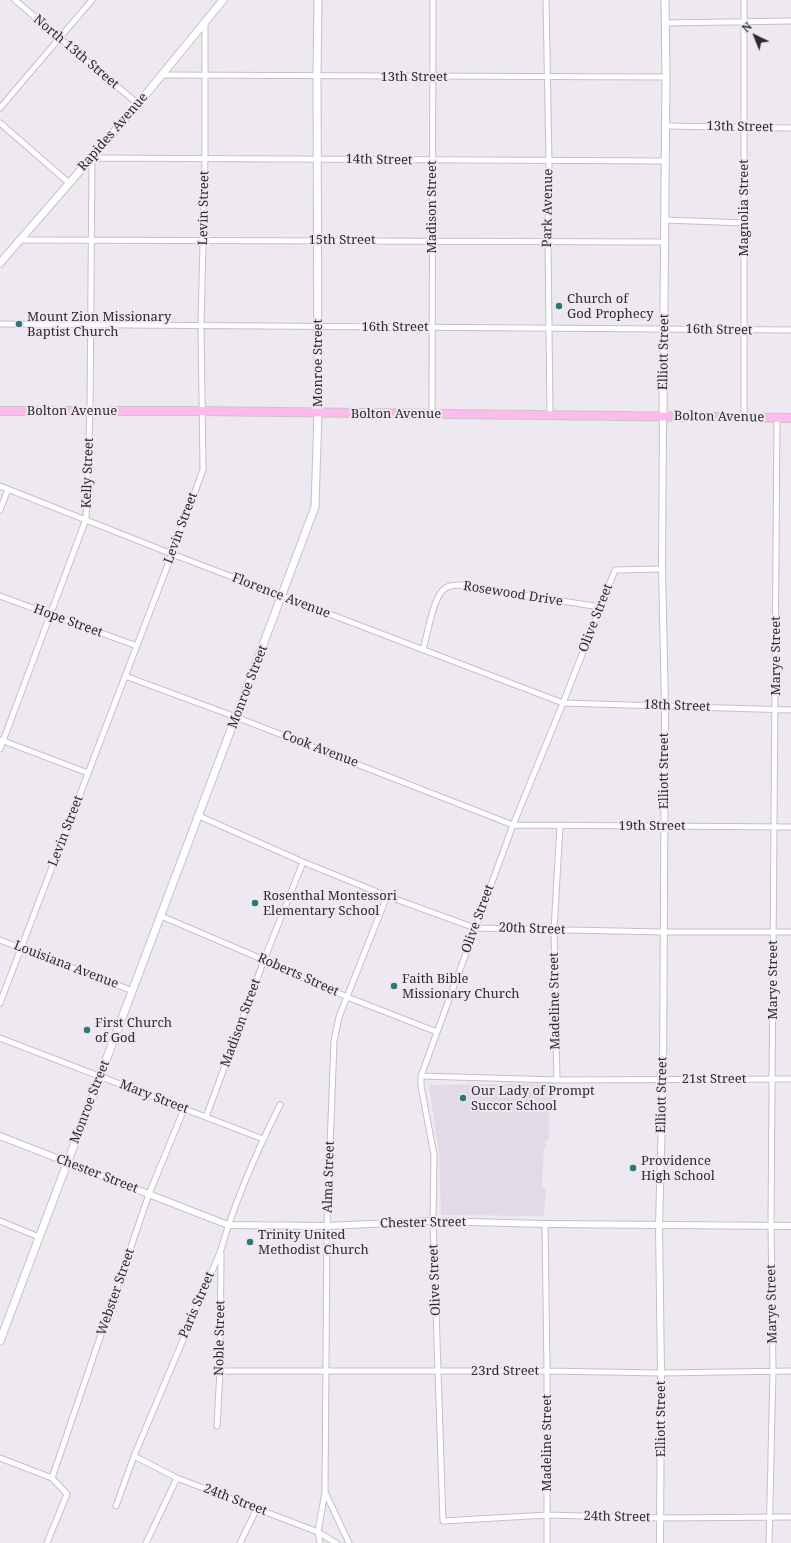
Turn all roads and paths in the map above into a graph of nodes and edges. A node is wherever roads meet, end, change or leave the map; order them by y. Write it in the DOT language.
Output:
graph roads {
  1 [pos="15,0"];
  2 [pos="92,0"];
  3 [pos="223,0"];
  4 [pos="318,0"];
  5 [pos="433,0"];
  6 [pos="546,0"];
  7 [pos="665,0"];
  8 [pos="744,0"];
  9 [pos="744,22"];
  10 [pos="791,22"];
  11 [pos="204,23"];
  12 [pos="665,23"];
  13 [pos="60,38"];
  14 [pos="161,75"];
  15 [pos="205,75"];
  16 [pos="317,76"];
  17 [pos="433,77"];
  18 [pos="547,78"];
  19 [pos="666,78"];
  20 [pos="138,104"];
  21 [pos="0,108"];
  22 [pos="0,123"];
  23 [pos="666,126"];
  24 [pos="744,128"];
  25 [pos="791,128"];
  26 [pos="92,158"];
  27 [pos="205,158"];
  28 [pos="318,159"];
  29 [pos="432,160"];
  30 [pos="549,161"];
  31 [pos="666,161"];
  32 [pos="69,183"];
  33 [pos="666,220"];
  34 [pos="744,223"];
  35 [pos="90,239"];
  36 [pos="20,240"];
  37 [pos="204,240"];
  38 [pos="318,240"];
  39 [pos="432,240"];
  40 [pos="548,241"];
  41 [pos="665,242"];
  42 [pos="0,262"];
  43 [pos="0,324"];
  44 [pos="90,324"];
  45 [pos="201,325"];
  46 [pos="318,326"];
  47 [pos="434,327"];
  48 [pos="549,328"];
  49 [pos="664,329"];
  50 [pos="744,330"];
  51 [pos="791,330"];
  52 [pos="0,411"];
  53 [pos="90,411"];
  54 [pos="202,411"];
  55 [pos="318,413"];
  56 [pos="432,413"];
  57 [pos="550,415"];
  58 [pos="663,416"];
  59 [pos="744,417"];
  60 [pos="777,417"];
  61 [pos="791,418"];
  62 [pos="0,486"];
  63 [pos="8,489"];
  64 [pos="0,510"];
  65 [pos="86,519"];
  66 [pos="172,554"];
  67 [pos="662,570"];
  68 [pos="0,596"];
  69 [pos="282,596"];
  70 [pos="600,608"];
  71 [pos="50,614"];
  72 [pos="137,646"];
  73 [pos="424,650"];
  74 [pos="125,676"];
  75 [pos="563,703"];
  76 [pos="665,706"];
  77 [pos="775,709"];
  78 [pos="791,710"];
  79 [pos="236,717"];
  80 [pos="2,740"];
  81 [pos="0,749"];
  82 [pos="88,773"];
  83 [pos="199,816"];
  84 [pos="513,825"];
  85 [pos="560,825"];
  86 [pos="664,826"];
  87 [pos="773,827"];
  88 [pos="791,827"];
  89 [pos="303,862"];
  90 [pos="387,896"];
  91 [pos="161,916"];
  92 [pos="475,928"];
  93 [pos="554,930"];
  94 [pos="663,932"];
  95 [pos="773,932"];
  96 [pos="791,932"];
  97 [pos="0,940"];
  98 [pos="21,948"];
  99 [pos="264,960"];
  100 [pos="133,991"];
  101 [pos="347,997"];
  102 [pos="0,1003"];
  103 [pos="437,1032"];
  104 [pos="0,1038"];
  105 [pos="100,1076"];
  106 [pos="420,1076"];
  107 [pos="663,1079"];
  108 [pos="772,1079"];
  109 [pos="791,1079"];
  110 [pos="557,1080"];
  111 [pos="280,1105"];
  112 [pos="184,1108"];
  113 [pos="206,1117"];
  114 [pos="0,1136"];
  115 [pos="263,1139"];
  116 [pos="68,1162"];
  117 [pos="149,1194"];
  118 [pos="0,1221"];
  119 [pos="433,1221"];
  120 [pos="545,1224"];
  121 [pos="228,1225"];
  122 [pos="659,1225"];
  123 [pos="327,1226"];
  124 [pos="771,1226"];
  125 [pos="791,1226"];
  126 [pos="39,1237"];
  127 [pos="221,1250"];
  128 [pos="3,1325"];
  129 [pos="0,1341"];
  130 [pos="325,1370"];
  131 [pos="220,1371"];
  132 [pos="438,1371"];
  133 [pos="547,1371"];
  134 [pos="773,1371"];
  135 [pos="791,1371"];
  136 [pos="661,1373"];
  137 [pos="217,1426"];
  138 [pos="134,1456"];
  139 [pos="0,1458"];
  140 [pos="52,1478"];
  141 [pos="177,1478"];
  142 [pos="325,1492"];
  143 [pos="116,1506"];
  144 [pos="257,1508"];
  145 [pos="547,1515"];
  146 [pos="770,1517"];
  147 [pos="791,1517"];
  148 [pos="660,1518"];
  149 [pos="443,1522"];
  150 [pos="318,1532"];
  151 [pos="46,1543"];
  152 [pos="146,1543"];
  153 [pos="240,1543"];
  154 [pos="320,1543"];
  155 [pos="336,1543"];
  156 [pos="349,1543"];
  157 [pos="547,1543"];
  158 [pos="660,1543"];
  159 [pos="769,1543"];
  1 -- 13 [label="street, North 13th Street"];
  2 -- 13 [label="street"];
  3 -- 11 [label="main road, Rapides Avenue"];
  4 -- 16 [label="main road, Monroe Street"];
  5 -- 17 [label="street, Madison Street"];
  6 -- 18 [label="street, Park Avenue"];
  7 -- 12 [label="main road, Elliott Street"];
  8 -- 9 [label="street, Magnolia Street"];
  9 -- 10 [label="street"];
  9 -- 12 [label="street"];
  9 -- 24 [label="street, Magnolia Street"];
  11 -- 14 [label="main road, Rapides Avenue"];
  11 -- 15 [label="street, Levin Street"];
  12 -- 19 [label="main road, Elliott Street"];
  13 -- 20 [label="street, North 13th Street"];
  13 -- 21 [label="street"];
  14 -- 15 [label="street, 13th Street"];
  14 -- 20 [label="main road, Rapides Avenue"];
  15 -- 16 [label="street, 13th Street"];
  15 -- 27 [label="street, Levin Street"];
  16 -- 17 [label="street, 13th Street"];
  16 -- 28 [label="main road, Monroe Street"];
  17 -- 18 [label="street, 13th Street"];
  17 -- 29 [label="street, Madison Street"];
  18 -- 19 [label="street, 13th Street"];
  18 -- 30 [label="street, Park Avenue"];
  19 -- 23 [label="main road, Elliott Street"];
  20 -- 26 [label="main road, Rapides Avenue"];
  22 -- 32 [label="street"];
  23 -- 24 [label="street, 13th Street"];
  23 -- 31 [label="main road, Elliott Street"];
  24 -- 25 [label="street, 13th Street"];
  24 -- 34 [label="street, Magnolia Street"];
  26 -- 27 [label="street, 14th Street"];
  26 -- 32 [label="main road, Rapides Avenue"];
  26 -- 35 [label="street, Kelly Street"];
  27 -- 28 [label="street, 14th Street"];
  27 -- 37 [label="street, Levin Street"];
  28 -- 29 [label="street, 14th Street"];
  28 -- 38 [label="main road, Monroe Street"];
  29 -- 30 [label="street, 14th Street"];
  29 -- 39 [label="street, Madison Street"];
  30 -- 31 [label="street, 14th Street"];
  30 -- 40 [label="street, Park Avenue"];
  31 -- 33 [label="main road, Elliott Street"];
  32 -- 36 [label="main road, Rapides Avenue"];
  33 -- 34 [label="street"];
  33 -- 41 [label="main road, Elliott Street"];
  34 -- 50 [label="street, Magnolia Street"];
  35 -- 36 [label="street, 15th Street"];
  35 -- 37 [label="street, 15th Street"];
  35 -- 44 [label="street, Kelly Street"];
  36 -- 42 [label="main road, Rapides Avenue"];
  37 -- 38 [label="street, 15th Street"];
  37 -- 45 [label="street, Levin Street"];
  38 -- 39 [label="street, 15th Street"];
  38 -- 46 [label="main road, Monroe Street"];
  39 -- 40 [label="street, 15th Street"];
  39 -- 47 [label="street, Madison Street"];
  40 -- 41 [label="street, 15th Street"];
  40 -- 48 [label="street, Park Avenue"];
  41 -- 49 [label="main road, Elliott Street"];
  43 -- 44 [label="street, 16th Street"];
  44 -- 45 [label="street, 16th Street"];
  44 -- 53 [label="street, Kelly Street"];
  45 -- 46 [label="street, 16th Street"];
  45 -- 54 [label="street, Levin Street"];
  46 -- 47 [label="street, 16th Street"];
  46 -- 55 [label="main road, Monroe Street"];
  47 -- 48 [label="street, 16th Street"];
  47 -- 56 [label="street, Madison Street"];
  48 -- 49 [label="street, 16th Street"];
  48 -- 57 [label="street, Park Avenue"];
  49 -- 50 [label="street, 16th Street"];
  49 -- 58 [label="main road, Elliott Street"];
  50 -- 51 [label="street, 16th Street"];
  50 -- 59 [label="street, Magnolia Street"];
  52 -- 53 [label="main road, Bolton Avenue"];
  53 -- 54 [label="main road, Bolton Avenue"];
  53 -- 65 [label="street, Kelly Street"];
  54 -- 55 [label="main road, Bolton Avenue"];
  54 -- 66 [label="street, Levin Street"];
  55 -- 56 [label="main road, Bolton Avenue"];
  55 -- 69 [label="main road, Monroe Street"];
  56 -- 57 [label="main road, Bolton Avenue"];
  57 -- 58 [label="main road, Bolton Avenue"];
  58 -- 59 [label="main road, Bolton Avenue"];
  58 -- 67 [label="street, Elliott Street"];
  59 -- 60 [label="main road, Bolton Avenue"];
  60 -- 61 [label="main road, Bolton Avenue"];
  60 -- 77 [label="street, Marye Street"];
  62 -- 63 [label="street, Florence Avenue"];
  63 -- 64 [label="street"];
  63 -- 65 [label="street, Florence Avenue"];
  65 -- 66 [label="street, Florence Avenue"];
  65 -- 71 [label="street, Kelly Street"];
  66 -- 69 [label="street, Florence Avenue"];
  66 -- 72 [label="street, Levin Street"];
  67 -- 70 [label="street, Olive Street"];
  67 -- 76 [label="street, Elliott Street"];
  68 -- 71 [label="street, Hope Street"];
  69 -- 73 [label="street, Florence Avenue"];
  69 -- 79 [label="main road, Monroe Street"];
  70 -- 73 [label="street, Rosewood Drive"];
  70 -- 75 [label="street, Olive Street"];
  71 -- 72 [label="street, Hope Street"];
  71 -- 80 [label="street, Kelly Street"];
  72 -- 74 [label="street, Levin Street"];
  73 -- 75 [label="street, Florence Avenue"];
  74 -- 79 [label="street, Cook Avenue"];
  74 -- 82 [label="street, Levin Street"];
  75 -- 76 [label="street, 18th Street"];
  75 -- 84 [label="street, Olive Street"];
  76 -- 77 [label="street, 18th Street"];
  76 -- 86 [label="street, Elliott Street"];
  77 -- 78 [label="street, 18th Street"];
  77 -- 87 [label="street, Marye Street"];
  79 -- 83 [label="main road, Monroe Street"];
  79 -- 84 [label="street, Cook Avenue"];
  80 -- 81 [label="street, Kelly Street"];
  80 -- 82 [label="street"];
  82 -- 98 [label="street, Levin Street"];
  83 -- 89 [label="street, 20th Street"];
  83 -- 91 [label="main road, Monroe Street"];
  84 -- 85 [label="street, 19th Street"];
  84 -- 92 [label="street, Olive Street"];
  85 -- 86 [label="street, 19th Street"];
  85 -- 93 [label="street, Madeline Street"];
  86 -- 87 [label="street, 19th Street"];
  86 -- 94 [label="street, Elliott Street"];
  87 -- 88 [label="street, 19th Street"];
  87 -- 95 [label="street, Marye Street"];
  89 -- 90 [label="street, 20th Street"];
  89 -- 99 [label="street, Madison Street"];
  90 -- 92 [label="street, 20th Street"];
  90 -- 101 [label="street, Alma Street"];
  91 -- 99 [label="street, Roberts Street"];
  91 -- 100 [label="main road, Monroe Street"];
  92 -- 93 [label="street, 20th Street"];
  92 -- 103 [label="street, Olive Street"];
  93 -- 94 [label="street, 20th Street"];
  93 -- 110 [label="street, Madeline Street"];
  94 -- 95 [label="street, 20th Street"];
  94 -- 107 [label="street, Elliott Street"];
  95 -- 96 [label="street, 20th Street"];
  95 -- 108 [label="street, Marye Street"];
  97 -- 98 [label="street, Louisiana Avenue"];
  98 -- 100 [label="street, Louisiana Avenue"];
  98 -- 102 [label="street, Levin Street"];
  99 -- 101 [label="street, Roberts Street"];
  99 -- 113 [label="street, Madison Street"];
  100 -- 105 [label="main road, Monroe Street"];
  101 -- 103 [label="street, Roberts Street"];
  101 -- 123 [label="street, Alma Street"];
  103 -- 106 [label="street, Olive Street"];
  104 -- 105 [label="street, Mary Street"];
  105 -- 112 [label="street, Mary Street"];
  105 -- 116 [label="main road, Monroe Street"];
  106 -- 110 [label="street, 21st Street"];
  106 -- 119 [label="street, Olive Street"];
  107 -- 108 [label="street, 21st Street"];
  107 -- 110 [label="street, 21st Street"];
  107 -- 122 [label="street, Elliott Street"];
  108 -- 109 [label="street, 21st Street"];
  108 -- 124 [label="street, Marye Street"];
  111 -- 115 [label="street, Paris Street"];
  112 -- 113 [label="street, Mary Street"];
  112 -- 117 [label="street, Webster Street"];
  113 -- 115 [label="street, Mary Street"];
  114 -- 116 [label="street, Chester Street"];
  115 -- 121 [label="street, Paris Street"];
  116 -- 117 [label="street, Chester Street"];
  116 -- 126 [label="main road, Monroe Street"];
  117 -- 121 [label="street, Chester Street"];
  117 -- 140 [label="street, Webster Street"];
  118 -- 126 [label="street"];
  119 -- 120 [label="street, Chester Street"];
  119 -- 123 [label="street, Chester Street"];
  119 -- 132 [label="street, Olive Street"];
  120 -- 122 [label="street, Chester Street"];
  120 -- 133 [label="street, Madeline Street"];
  121 -- 123 [label="street, Chester Street"];
  121 -- 127 [label="street, Paris Street"];
  122 -- 124 [label="street, Chester Street"];
  122 -- 136 [label="street, Elliott Street"];
  123 -- 130 [label="street, Alma Street"];
  124 -- 125 [label="street, Chester Street"];
  124 -- 134 [label="street, Marye Street"];
  126 -- 128 [label="main road, Monroe Street"];
  127 -- 131 [label="street, Noble Street"];
  127 -- 138 [label="street, Paris Street"];
  128 -- 129 [label="main road, Monroe Street"];
  130 -- 131 [label="street, 23rd Street"];
  130 -- 132 [label="street, 23rd Street"];
  130 -- 142 [label="street, Alma Street"];
  131 -- 137 [label="street, Noble Street"];
  132 -- 133 [label="street, 23rd Street"];
  132 -- 149 [label="street, Olive Street"];
  133 -- 136 [label="street, 23rd Street"];
  133 -- 145 [label="street, Madeline Street"];
  134 -- 135 [label="street, 23rd Street"];
  134 -- 136 [label="street, 23rd Street"];
  134 -- 146 [label="street, Marye Street"];
  136 -- 148 [label="street, Elliott Street"];
  138 -- 141 [label="street, 24th Street"];
  138 -- 143 [label="street, Paris Street"];
  139 -- 140 [label="street"];
  140 -- 151 [label="street"];
  141 -- 144 [label="street, 24th Street"];
  141 -- 152 [label="street"];
  142 -- 150 [label="street, Alma Street"];
  142 -- 156 [label="street, Alma Street"];
  144 -- 150 [label="street, 24th Street"];
  144 -- 153 [label="street"];
  145 -- 148 [label="street, 24th Street"];
  145 -- 149 [label="street, 24th Street"];
  145 -- 157 [label="street, Madeline Street"];
  146 -- 147 [label="street, 24th Street"];
  146 -- 148 [label="street, 24th Street"];
  146 -- 159 [label="street, Marye Street"];
  148 -- 158 [label="street, Elliott Street"];
  150 -- 154 [label="street, Alma Street"];
  150 -- 155 [label="street, 24th Street"];
}
